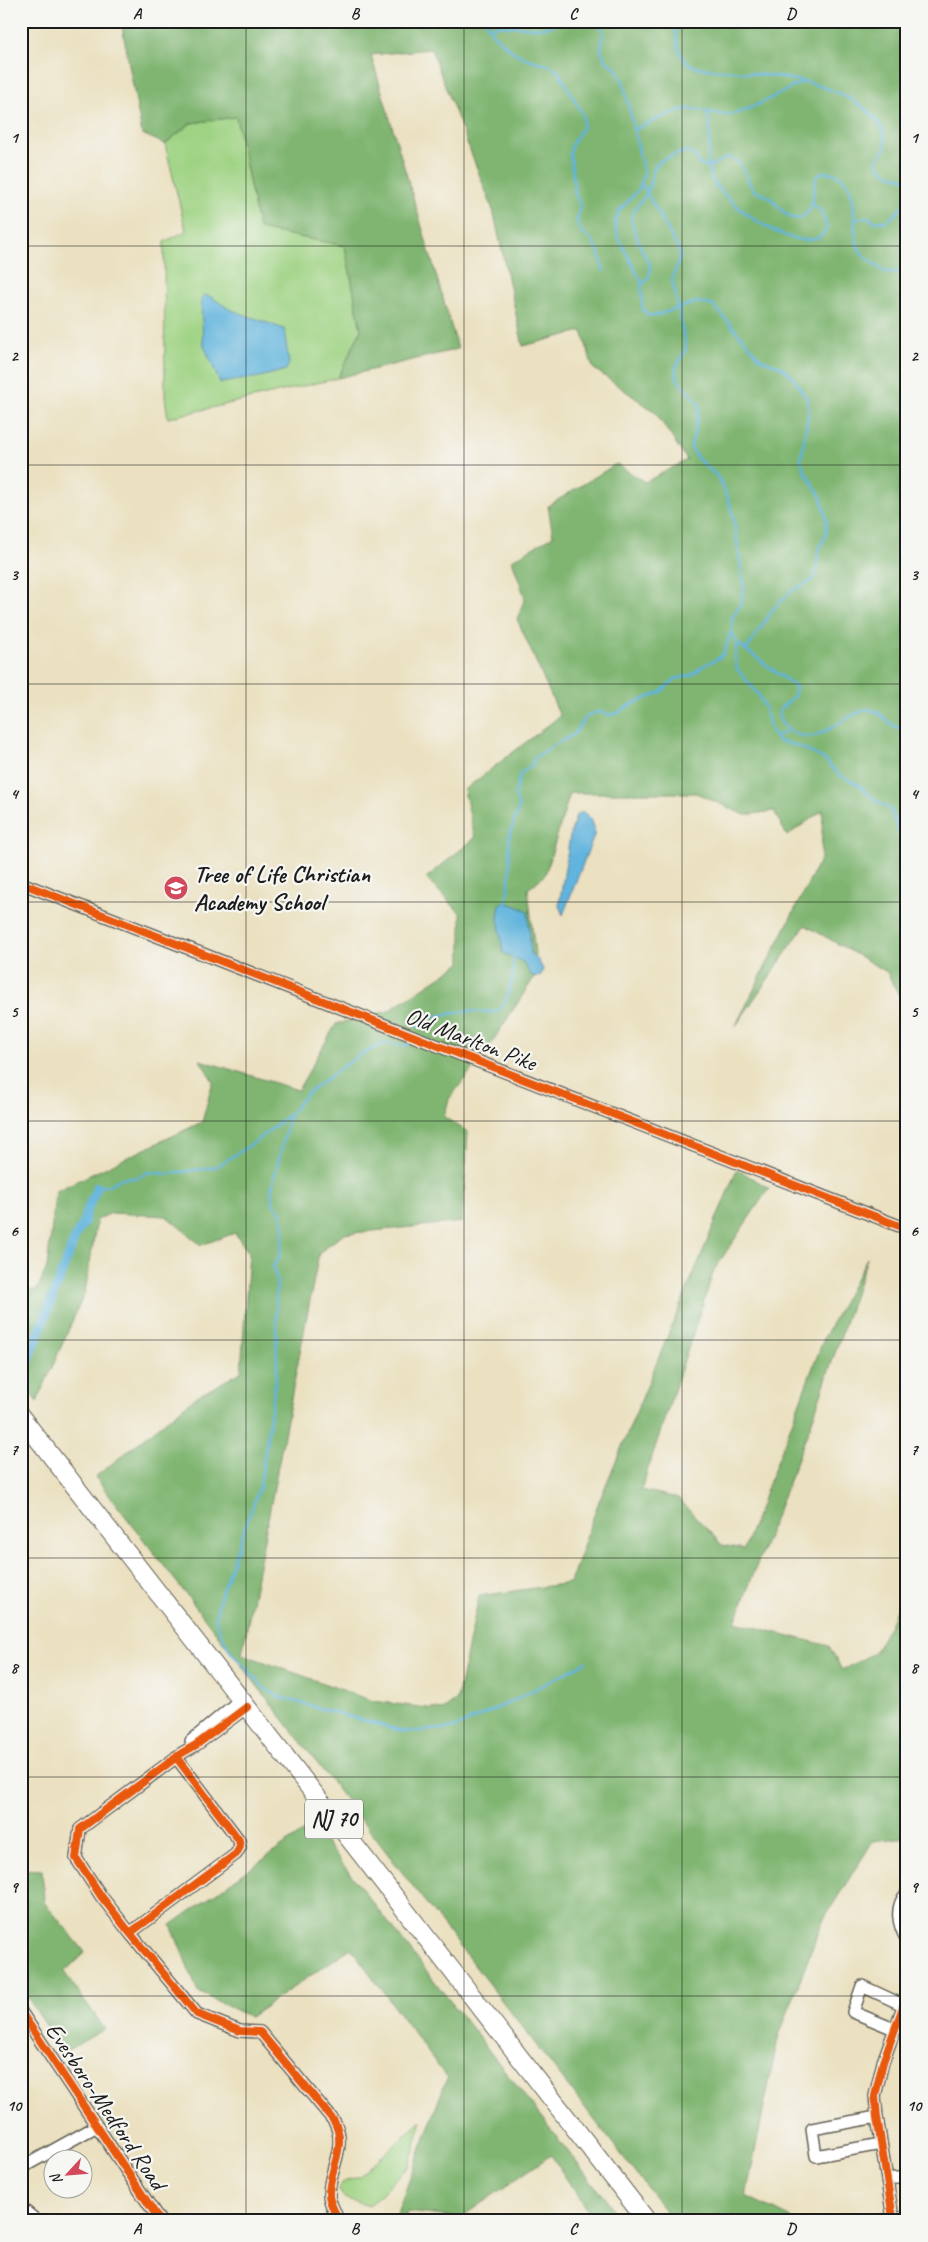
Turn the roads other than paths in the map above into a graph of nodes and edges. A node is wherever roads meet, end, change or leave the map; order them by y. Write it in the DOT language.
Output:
graph roads {
  1 [pos="21,883"];
  2 [pos="907,1229"];
  3 [pos="21,1417"];
  4 [pos="244,1703"];
  5 [pos="179,1755"];
  6 [pos="907,1893"];
  7 [pos="130,1934"];
  8 [pos="907,1940"];
  9 [pos="905,2001"];
  10 [pos="21,2012"];
  11 [pos="894,2029"];
  12 [pos="877,2117"];
  13 [pos="97,2126"];
  14 [pos="881,2144"];
  15 [pos="21,2168"];
  16 [pos="906,2176"];
  17 [pos="887,2179"];
  18 [pos="21,2208"];
  19 [pos="907,2217"];
  20 [pos="893,2218"];
  21 [pos="37,2221"];
  22 [pos="160,2221"];
  23 [pos="338,2221"];
  24 [pos="647,2221"];
  25 [pos="880,2221"];
  1 -- 2 [label="street, Old Marlton Pike"];
  3 -- 4 [label="highway, NJ 70"];
  4 -- 5 [label="street"];
  4 -- 24 [label="highway, NJ 70"];
  5 -- 7 [label="street"];
  5 -- 7 [label="street"];
  6 -- 8 [label="street"];
  7 -- 23 [label="street"];
  9 -- 11 [label="street"];
  9 -- 11 [label="street"];
  10 -- 13 [label="street, Evesboro-Medford Road"];
  11 -- 12 [label="street"];
  12 -- 14 [label="street"];
  12 -- 14 [label="street"];
  13 -- 15 [label="street"];
  13 -- 22 [label="street, Evesboro-Medford Road"];
  14 -- 17 [label="street"];
  16 -- 17 [label="street"];
  17 -- 20 [label="street"];
  18 -- 21 [label="street"];
  19 -- 20 [label="street"];
  20 -- 25 [label="street"];
}
